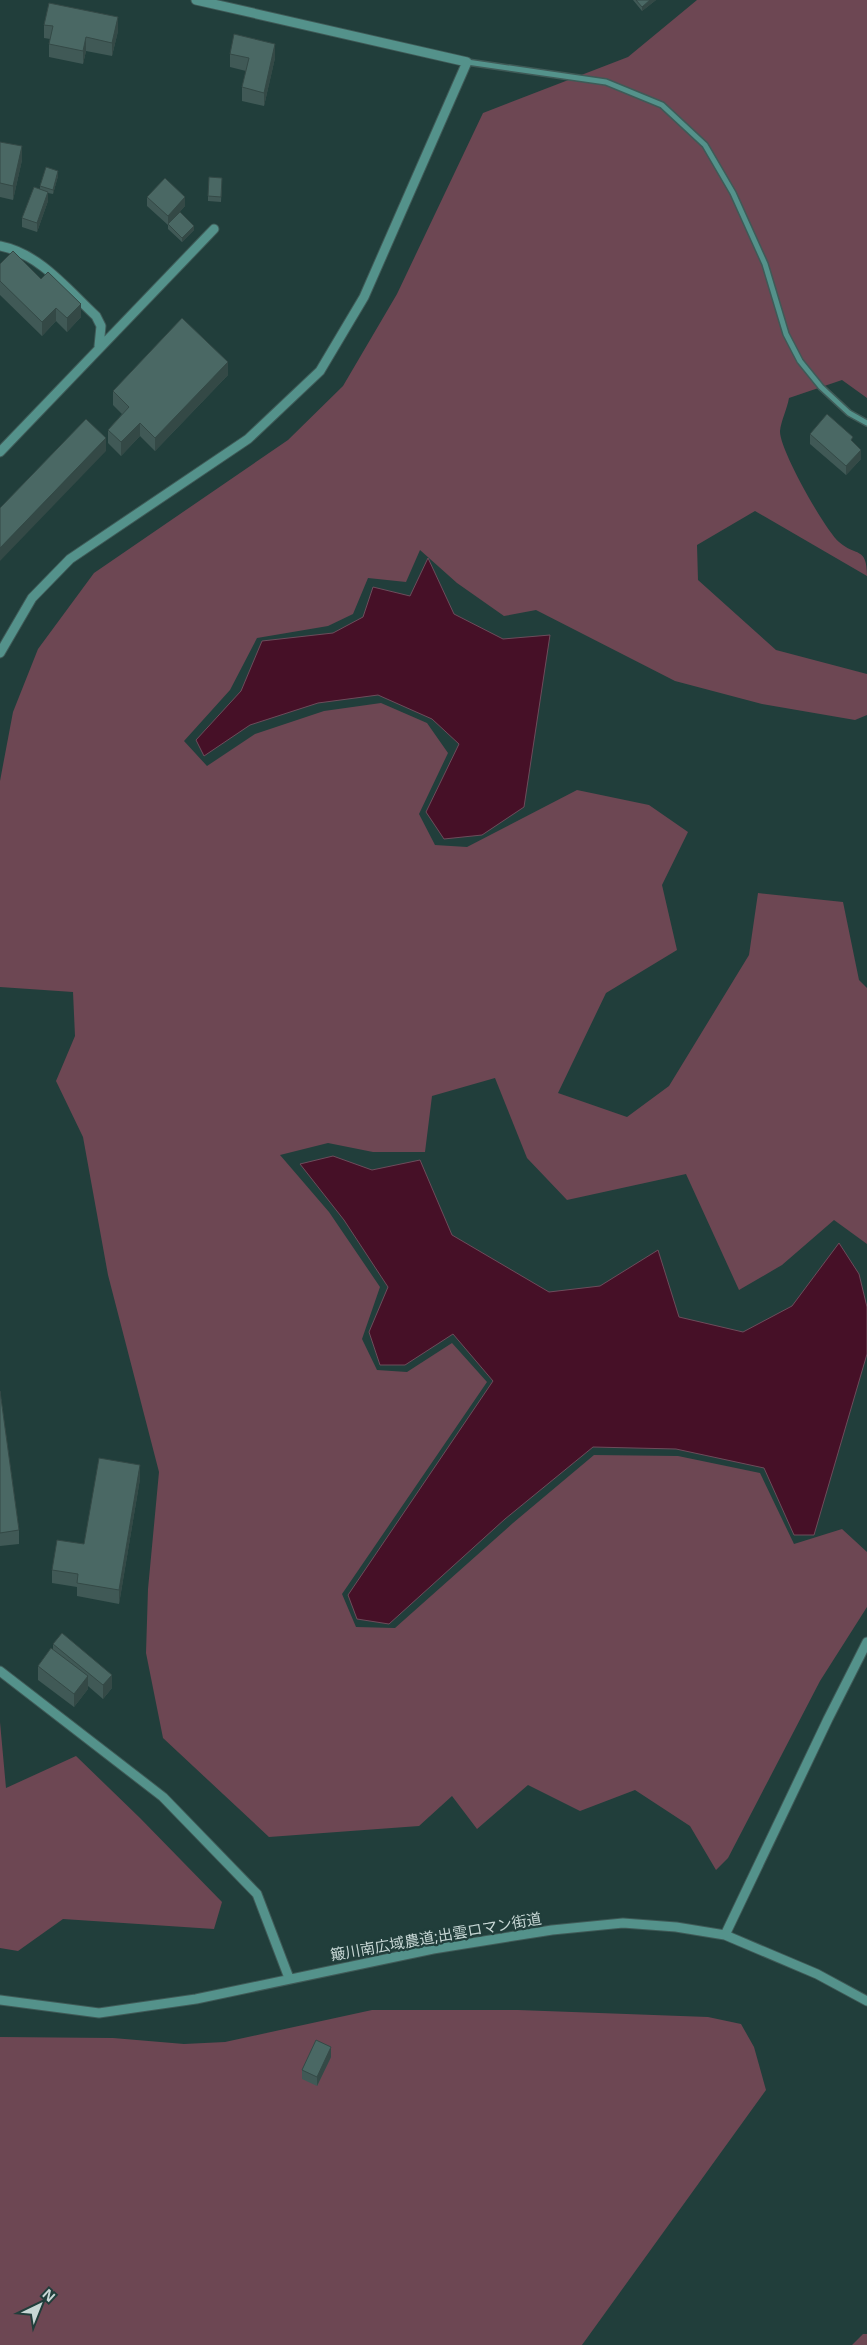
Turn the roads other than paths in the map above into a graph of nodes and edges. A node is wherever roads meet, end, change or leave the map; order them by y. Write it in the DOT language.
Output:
graph roads {
  1 [pos="196,0"];
  2 [pos="467,62"];
  3 [pos="214,229"];
  4 [pos="0,246"];
  5 [pos="99,346"];
  6 [pos="867,423"];
  7 [pos="0,452"];
  8 [pos="0,653"];
  9 [pos="867,1642"];
  10 [pos="0,1671"];
  11 [pos="725,1935"];
  12 [pos="289,1978"];
  13 [pos="0,2000"];
  14 [pos="867,2001"];
  1 -- 2 [label="street"];
  2 -- 6 [label="street"];
  2 -- 8 [label="street"];
  3 -- 5 [label="street"];
  4 -- 5 [label="street"];
  5 -- 7 [label="street"];
  9 -- 11 [label="street"];
  10 -- 12 [label="street"];
  11 -- 12 [label="street, 簸川南広域農道;出雲ロマン街道"];
  11 -- 14 [label="street, 簸川南広域農道;出雲ロマン街道"];
  12 -- 13 [label="street, 簸川南広域農道;出雲ロマン街道"];
}
